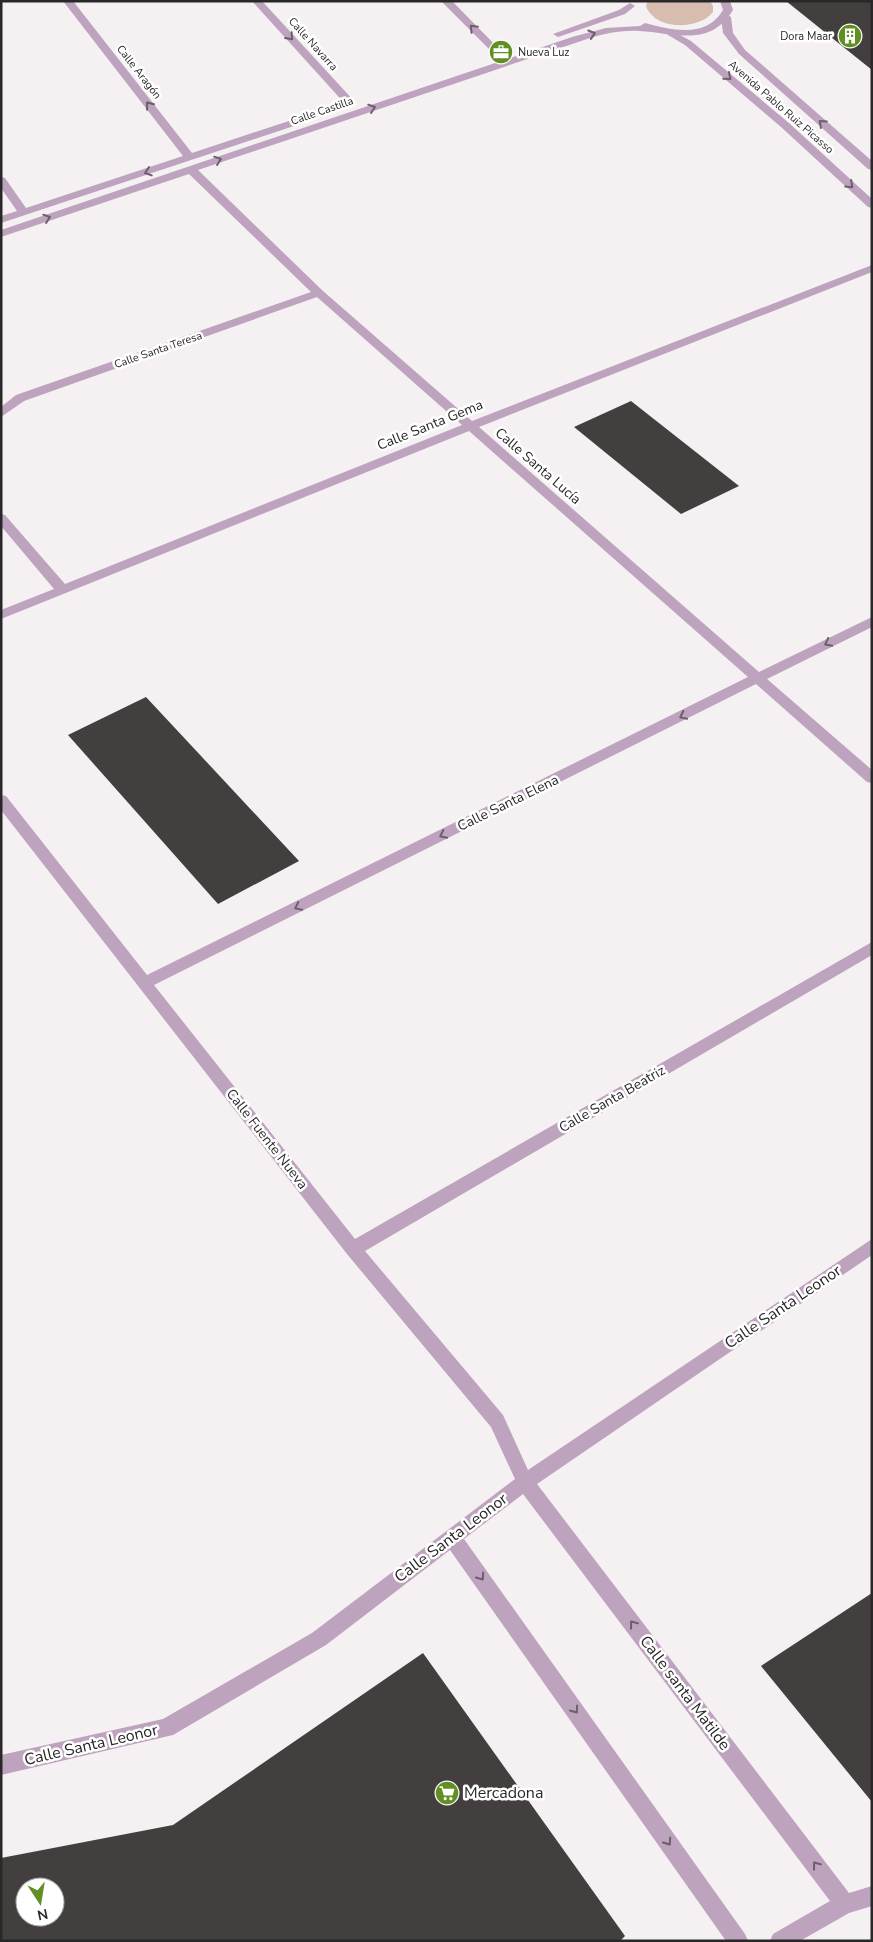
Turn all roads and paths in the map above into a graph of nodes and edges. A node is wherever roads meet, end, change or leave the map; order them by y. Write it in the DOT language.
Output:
graph roads {
  1 [pos="68,1"];
  2 [pos="257,1"];
  3 [pos="446,1"];
  4 [pos="727,3"];
  5 [pos="631,4"];
  6 [pos="726,17"];
  7 [pos="654,30"];
  8 [pos="671,33"];
  9 [pos="500,55"];
  10 [pos="351,104"];
  11 [pos="190,164"];
  12 [pos="872,167"];
  13 [pos="1,180"];
  14 [pos="872,205"];
  15 [pos="24,213"];
  16 [pos="1,220"];
  17 [pos="1,234"];
  18 [pos="872,268"];
  19 [pos="319,293"];
  20 [pos="1,414"];
  21 [pos="469,426"];
  22 [pos="1,518"];
  23 [pos="63,591"];
  24 [pos="1,615"];
  25 [pos="872,621"];
  26 [pos="759,678"];
  27 [pos="872,778"];
  28 [pos="1,800"];
  29 [pos="872,948"];
  30 [pos="144,983"];
  31 [pos="872,1246"];
  32 [pos="353,1250"];
  33 [pos="525,1482"];
  34 [pos="452,1537"];
  35 [pos="1,1765"];
  36 [pos="872,1896"];
  37 [pos="845,1904"];
  38 [pos="738,1941"];
  39 [pos="780,1941"];
  11 -- 1 [label="street, Calle Aragón, one-way"];
  2 -- 10 [label="street, Calle Navarra, one-way"];
  9 -- 3 [label="street, one-way"];
  4 -- 6 [label="street, Avenida Pablo Ruiz Picasso"];
  5 -- 7 [label="street, Avenida Pablo Ruiz Picasso"];
  5 -- 9 [label="street, Calle Castilla"];
  6 -- 8 [label="street, Avenida Pablo Ruiz Picasso"];
  12 -- 6 [label="street, Avenida Pablo Ruiz Picasso, one-way"];
  7 -- 8 [label="street, Avenida Pablo Ruiz Picasso"];
  11 -- 7 [label="street, Calle Castilla, one-way"];
  8 -- 14 [label="street, Avenida Pablo Ruiz Picasso, one-way"];
  9 -- 10 [label="street, Calle Castilla"];
  10 -- 11 [label="street, Calle Castilla"];
  11 -- 15 [label="street, Calle Castilla, one-way"];
  17 -- 11 [label="street, Calle Castilla, one-way"];
  11 -- 19 [label="street, Calle Santa Lucía"];
  13 -- 15 [label="street"];
  15 -- 16 [label="street, Calle Castilla"];
  18 -- 21 [label="street, Calle Santa Gema"];
  19 -- 20 [label="street, Calle Santa Teresa"];
  19 -- 21 [label="street, Calle Santa Lucía"];
  21 -- 23 [label="street, Calle Santa Gema"];
  21 -- 26 [label="street, Calle Santa Lucía"];
  22 -- 23 [label="street"];
  23 -- 24 [label="street, Calle Santa Gema"];
  25 -- 26 [label="street, Calle Santa Elena, one-way"];
  26 -- 27 [label="street, Calle Santa Lucía"];
  26 -- 30 [label="street, Calle Santa Elena, one-way"];
  28 -- 30 [label="street, Calle Fuente Nueva"];
  29 -- 32 [label="street, Calle Santa Beatriz"];
  30 -- 32 [label="street, Calle Fuente Nueva"];
  31 -- 33 [label="street, Calle Santa Leonor"];
  32 -- 33 [label="street, Calle Fuente Nueva"];
  33 -- 34 [label="street, Calle Santa Leonor"];
  37 -- 33 [label="street, Calle santa Matilde, one-way"];
  34 -- 35 [label="street, Calle Santa Leonor"];
  34 -- 38 [label="street, one-way"];
  36 -- 37 [label="street"];
  37 -- 39 [label="street"];
}
